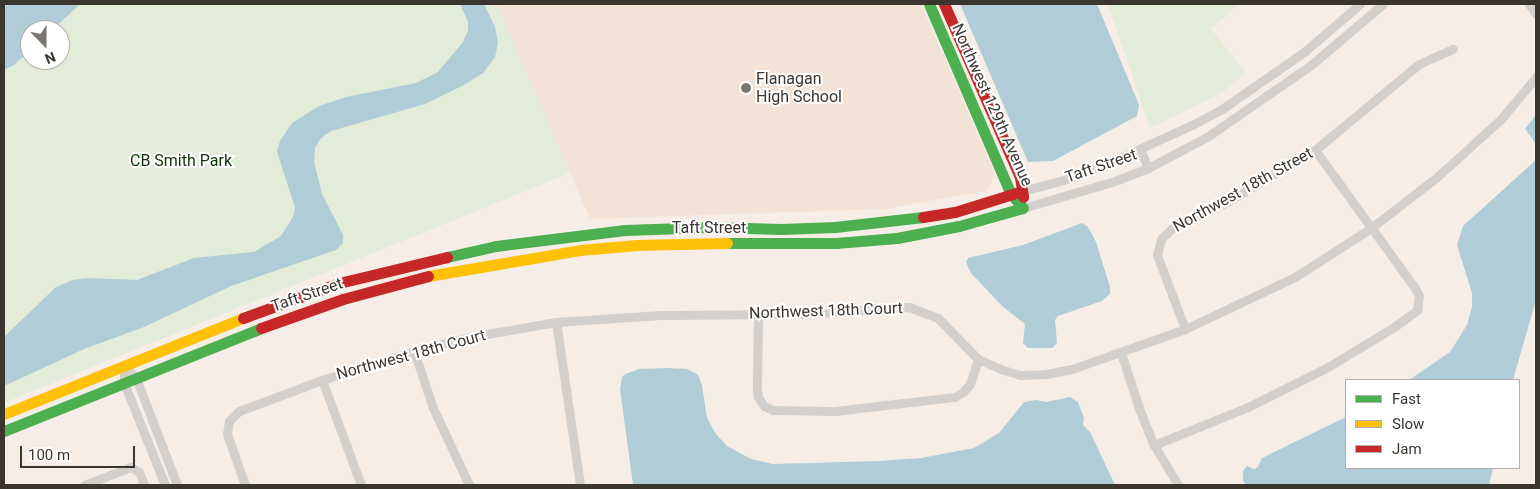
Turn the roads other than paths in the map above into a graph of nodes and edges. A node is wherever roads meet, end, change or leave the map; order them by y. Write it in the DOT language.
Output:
graph roads {
  1 [pos="929,4"];
  2 [pos="944,4"];
  3 [pos="1383,4"];
  4 [pos="1529,4"];
  5 [pos="1358,5"];
  6 [pos="1536,14"];
  7 [pos="1367,19"];
  8 [pos="1453,49"];
  9 [pos="1536,77"];
  10 [pos="1267,79"];
  11 [pos="1276,90"];
  12 [pos="1140,149"];
  13 [pos="1314,150"];
  14 [pos="1148,168"];
  15 [pos="1017,192"];
  16 [pos="1023,208"];
  17 [pos="1371,228"];
  18 [pos="782,229"];
  19 [pos="782,244"];
  20 [pos="758,314"];
  21 [pos="556,322"];
  22 [pos="1185,329"];
  23 [pos="414,351"];
  24 [pos="1121,353"];
  25 [pos="978,359"];
  26 [pos="124,365"];
  27 [pos="136,378"];
  28 [pos="322,380"];
  29 [pos="124,383"];
  30 [pos="4,414"];
  31 [pos="4,431"];
  32 [pos="1154,445"];
  33 [pos="84,485"];
  34 [pos="144,485"];
  35 [pos="165,485"];
  36 [pos="177,485"];
  37 [pos="245,485"];
  38 [pos="361,485"];
  39 [pos="469,485"];
  40 [pos="580,485"];
  41 [pos="1178,485"];
  1 -- 15 [label="street, Northwest 129th Avenue"];
  2 -- 15 [label="street, Northwest 129th Avenue"];
  3 -- 7 [label="street, Taft Street"];
  4 -- 6 [label="street"];
  5 -- 7 [label="street"];
  5 -- 10 [label="street, Taft Street"];
  7 -- 11 [label="street, Taft Street"];
  8 -- 13 [label="street, Northwest 18th Street"];
  9 -- 17 [label="street, Northwest 18th Court"];
  10 -- 11 [label="street"];
  10 -- 12 [label="street, Taft Street"];
  11 -- 14 [label="street, Taft Street"];
  12 -- 14 [label="street"];
  12 -- 15 [label="street, Taft Street"];
  13 -- 17 [label="street"];
  13 -- 22 [label="street, Northwest 18th Street"];
  14 -- 16 [label="street, Taft Street"];
  15 -- 16 [label="street, Northwest 129th Avenue"];
  15 -- 18 [label="street, Taft Street"];
  16 -- 19 [label="street, Taft Street"];
  17 -- 22 [label="street, Northwest 18th Court"];
  17 -- 32 [label="street"];
  18 -- 19 [label="street"];
  18 -- 26 [label="street, Taft Street"];
  19 -- 27 [label="street, Taft Street"];
  20 -- 21 [label="street, Northwest 18th Court"];
  20 -- 25 [label="street, Northwest 18th Court"];
  20 -- 25 [label="street"];
  21 -- 23 [label="street, Northwest 18th Court"];
  21 -- 40 [label="street"];
  22 -- 24 [label="street, Northwest 18th Court"];
  23 -- 28 [label="street, Northwest 18th Court"];
  23 -- 39 [label="street"];
  24 -- 25 [label="street, Northwest 18th Court"];
  24 -- 32 [label="street"];
  26 -- 27 [label="street"];
  26 -- 29 [label="street"];
  26 -- 30 [label="street, Taft Street"];
  27 -- 29 [label="street, Taft Street"];
  27 -- 36 [label="street"];
  28 -- 37 [label="street, Northwest 18th Court"];
  28 -- 38 [label="street"];
  29 -- 31 [label="street, Taft Street"];
  29 -- 35 [label="street"];
  32 -- 41 [label="street"];
  33 -- 34 [label="street"];
}
